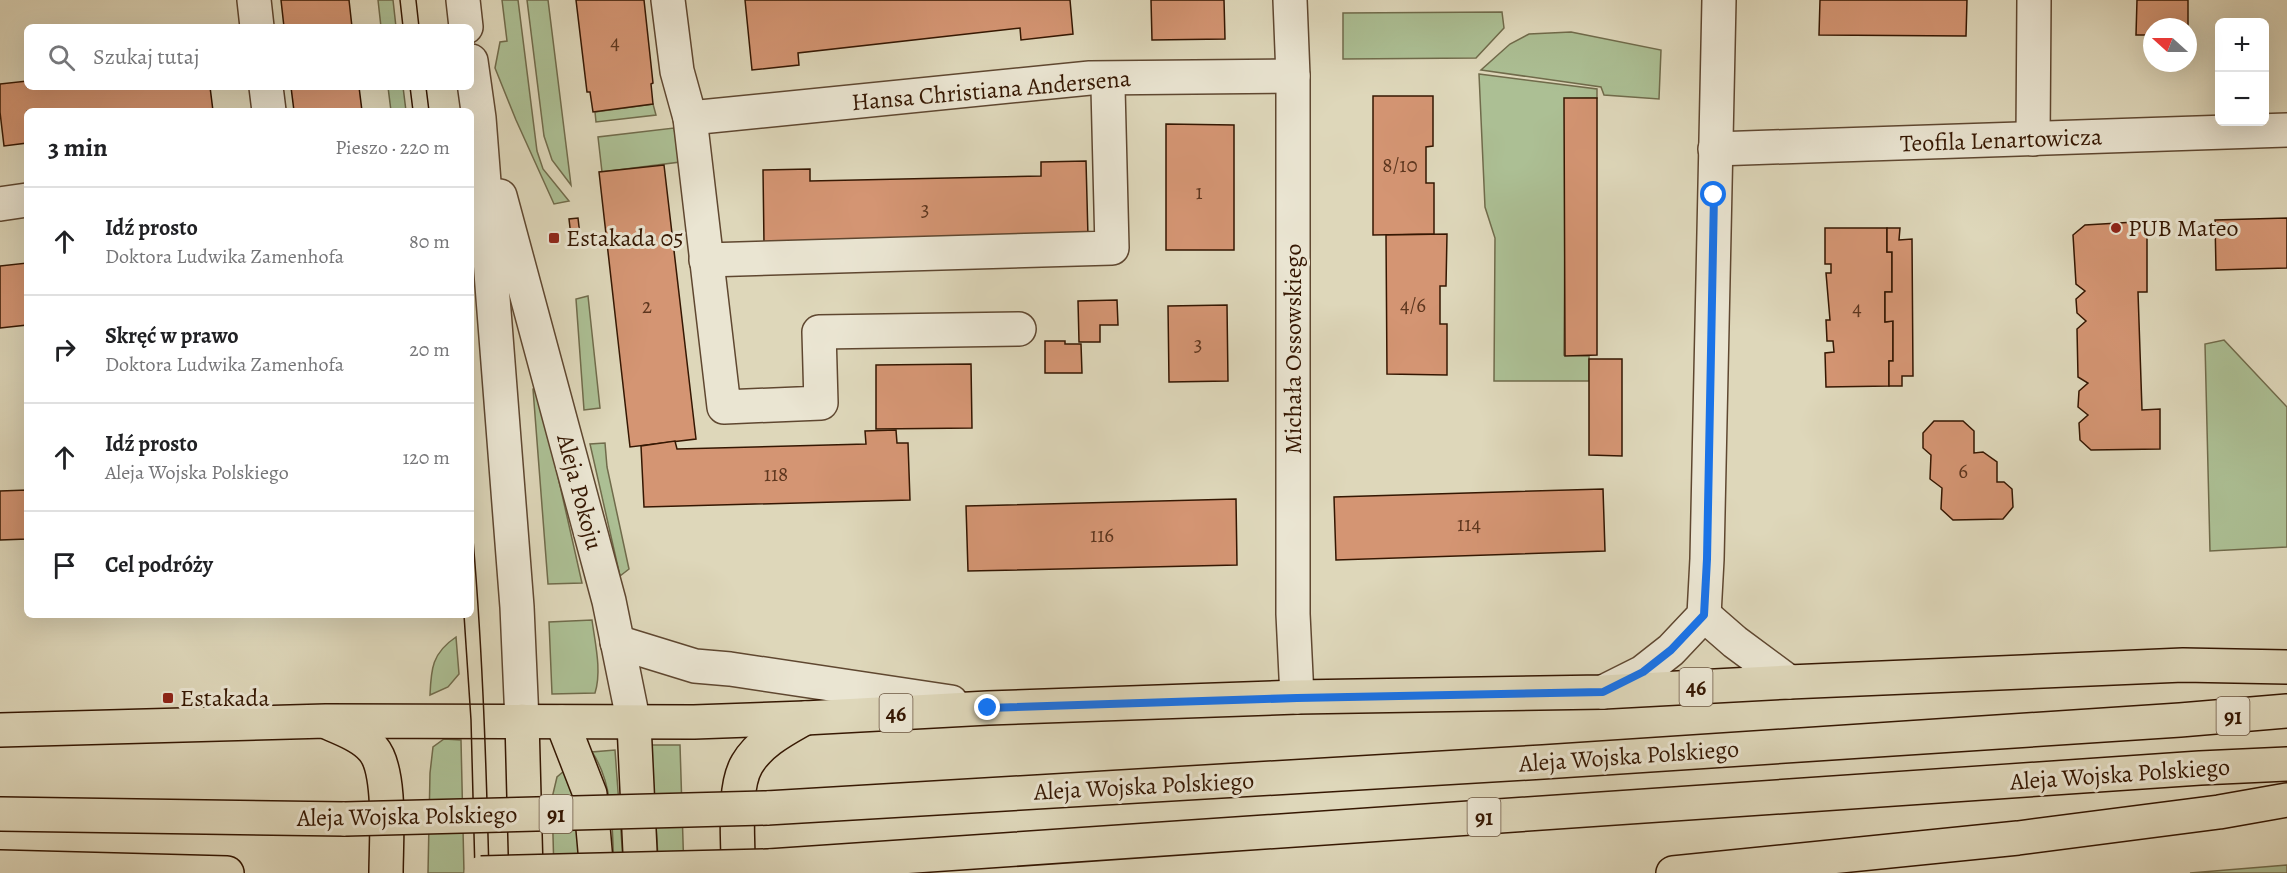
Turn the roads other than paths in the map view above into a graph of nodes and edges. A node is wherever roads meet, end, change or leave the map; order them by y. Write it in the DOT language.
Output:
graph roads {
  1 [pos="254,0"];
  2 [pos="463,0"];
  3 [pos="668,0"];
  4 [pos="1290,0"];
  5 [pos="1719,0"];
  6 [pos="2034,0"];
  7 [pos="257,24"];
  8 [pos="466,24"];
  9 [pos="1293,76"];
  10 [pos="474,82"];
  11 [pos="1108,88"];
  12 [pos="266,90"];
  13 [pos="269,108"];
  14 [pos="479,118"];
  15 [pos="690,118"];
  16 [pos="2287,130"];
  17 [pos="2033,139"];
  18 [pos="1715,149"];
  19 [pos="24,201"];
  20 [pos="0,204"];
  21 [pos="706,260"];
  22 [pos="1019,329"];
  23 [pos="1704,615"];
  24 [pos="617,642"];
  25 [pos="2287,667"];
  26 [pos="1789,682"];
  27 [pos="1603,692"];
  28 [pos="1297,698"];
  29 [pos="988,708"];
  30 [pos="2287,711"];
  31 [pos="805,718"];
  32 [pos="326,721"];
  33 [pos="522,721"];
  34 [pos="562,722"];
  35 [pos="634,724"];
  36 [pos="0,730"];
  37 [pos="2287,764"];
  38 [pos="2287,800"];
  39 [pos="0,814"];
  40 [pos="1867,863"];
  41 [pos="0,867"];
  42 [pos="754,869"];
  43 [pos="227,873"];
  44 [pos="386,873"];
  45 [pos="481,873"];
  46 [pos="526,873"];
  47 [pos="597,873"];
  48 [pos="641,873"];
  49 [pos="1673,873"];
  1 -- 7 [label="street"];
  2 -- 8 [label="street"];
  3 -- 15 [label="street"];
  4 -- 9 [label="street, Michała Ossowskiego"];
  5 -- 18 [label="street"];
  6 -- 17 [label="street"];
  9 -- 15 [label="street, Hansa Christiana Andersena"];
  9 -- 28 [label="street, Michała Ossowskiego"];
  10 -- 14 [label="street, Aleja Pokoju"];
  11 -- 21 [label="street"];
  12 -- 13 [label="street"];
  14 -- 24 [label="street, Aleja Pokoju"];
  14 -- 33 [label="street, Aleja Pokoju"];
  15 -- 21 [label="street"];
  16 -- 17 [label="street, Teofila Lenartowicza"];
  17 -- 18 [label="street, Teofila Lenartowicza"];
  18 -- 23 [label="street"];
  19 -- 20 [label="street"];
  21 -- 22 [label="street"];
  23 -- 26 [label="street"];
  23 -- 27 [label="street"];
  24 -- 29 [label="street"];
  24 -- 35 [label="street, Aleja Pokoju"];
  25 -- 26 [label="main road"];
  26 -- 27 [label="main road, 46"];
  27 -- 28 [label="main road, 46"];
  28 -- 29 [label="main road, 46"];
  29 -- 31 [label="main road, 46"];
  30 -- 39 [label="main road, Aleja Wojska Polskiego / 91, bridge"];
  31 -- 35 [label="main road, 46"];
  31 -- 42 [label="main road"];
  32 -- 33 [label="main road"];
  32 -- 36 [label="main road"];
  32 -- 44 [label="main road"];
  33 -- 34 [label="main road, 46"];
  33 -- 46 [label="main road, Aleja Pokoju"];
  34 -- 35 [label="main road, 46"];
  34 -- 47 [label="main road"];
  35 -- 48 [label="main road, Aleja Pokoju"];
  37 -- 42 [label="main road, Aleja Wojska Polskiego / 91"];
  38 -- 40 [label="main road"];
  40 -- 49 [label="main road"];
  41 -- 43 [label="main road"];
  42 -- 45 [label="main road, Aleja Wojska Polskiego / 91, bridge"];
}
